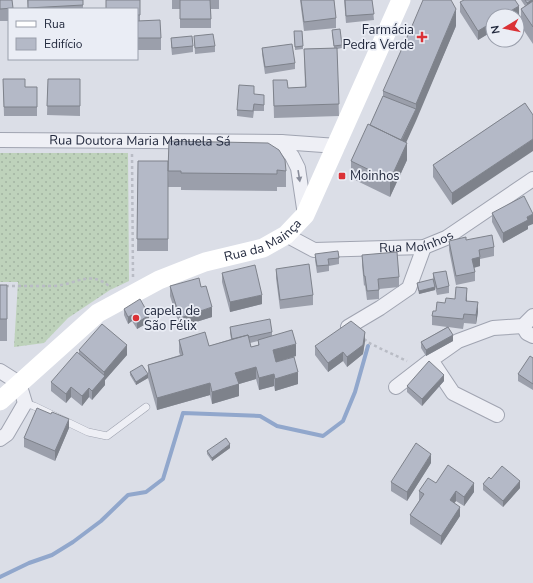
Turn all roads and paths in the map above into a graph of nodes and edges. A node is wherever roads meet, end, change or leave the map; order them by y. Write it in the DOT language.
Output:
graph roads {
  1 [pos="401,0"];
  2 [pos="0,140"];
  3 [pos="132,141"];
  4 [pos="281,142"];
  5 [pos="338,146"];
  6 [pos="533,179"];
  7 [pos="305,215"];
  8 [pos="286,235"];
  9 [pos="424,247"];
  10 [pos="0,286"];
  11 [pos="126,298"];
  12 [pos="533,316"];
  13 [pos="523,326"];
  14 [pos="348,327"];
  15 [pos="533,336"];
  16 [pos="366,341"];
  17 [pos="425,364"];
  18 [pos="0,371"];
  19 [pos="19,383"];
  20 [pos="396,387"];
  21 [pos="0,401"];
  22 [pos="25,403"];
  23 [pos="146,407"];
  24 [pos="497,415"];
  25 [pos="0,440"];
  1 -- 5 [label="street, Rua da Mainça"];
  2 -- 3 [label="street, Rua Doutora Maria Manuela Sá"];
  3 -- 4 [label="street, Rua Doutora Maria Manuela Sá"];
  3 -- 11 [label="path"];
  4 -- 5 [label="street, Rua Doutora Maria Manuela Sá"];
  4 -- 7 [label="street, one-way"];
  5 -- 7 [label="street, Rua da Mainça"];
  6 -- 9 [label="street, Rua Moínhos"];
  7 -- 8 [label="street, Rua da Mainça"];
  8 -- 9 [label="street, Rua Moínhos"];
  8 -- 11 [label="street, Rua da Mainça"];
  9 -- 14 [label="street"];
  10 -- 11 [label="path"];
  11 -- 19 [label="street, Rua da Mainça"];
  12 -- 13 [label="street"];
  13 -- 15 [label="street"];
  13 -- 17 [label="street"];
  16 -- 17 [label="path"];
  17 -- 20 [label="street"];
  17 -- 24 [label="street"];
  18 -- 19 [label="street"];
  19 -- 21 [label="street, Rua da Mainça"];
  19 -- 22 [label="street"];
  22 -- 23 [label="lane"];
  22 -- 25 [label="street"];
}
